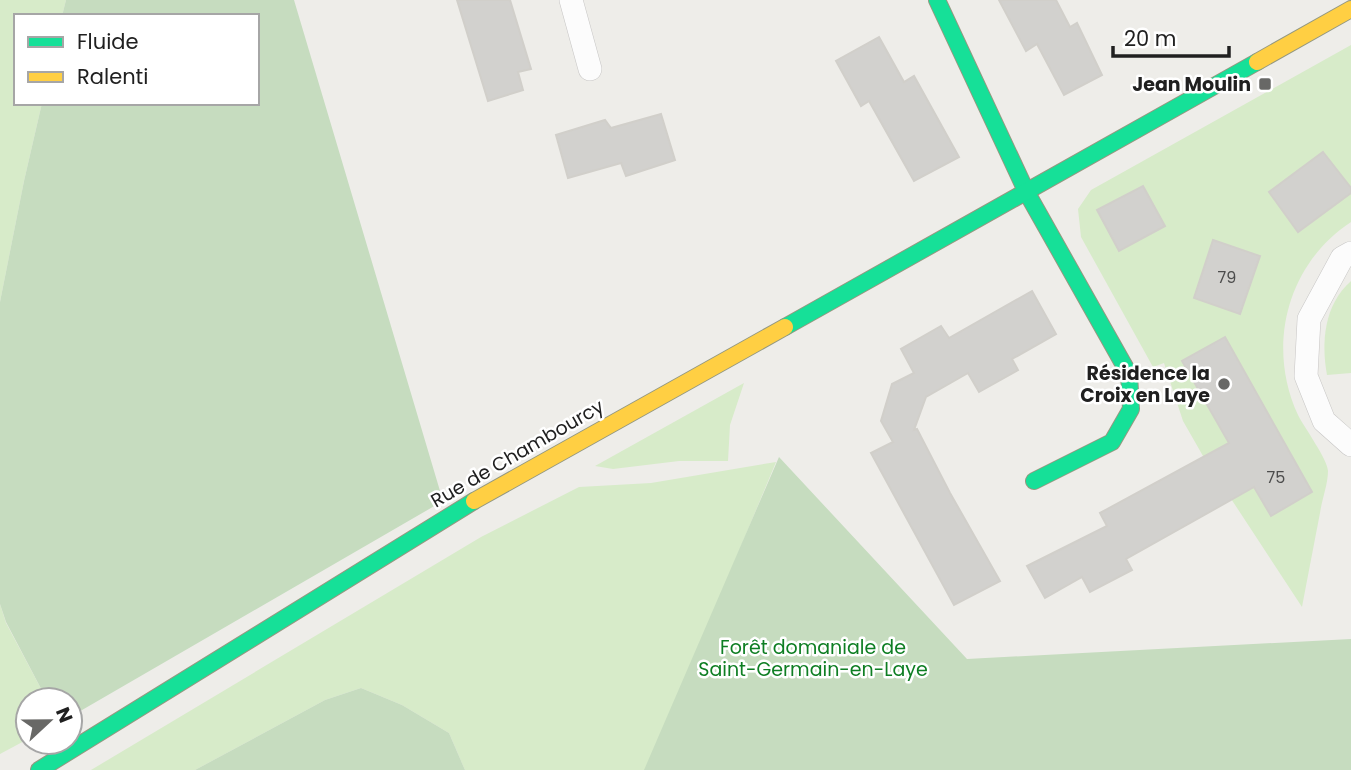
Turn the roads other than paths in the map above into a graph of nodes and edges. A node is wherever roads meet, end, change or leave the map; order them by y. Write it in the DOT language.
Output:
graph roads {
  1 [pos="571,0"];
  2 [pos="937,0"];
  3 [pos="1351,9"];
  4 [pos="590,69"];
  5 [pos="1027,193"];
  6 [pos="1351,253"];
  7 [pos="1351,445"];
  8 [pos="1034,481"];
  9 [pos="39,770"];
  1 -- 4 [label="lane"];
  2 -- 5 [label="street"];
  3 -- 5 [label="street, Rue de Chambourcy"];
  5 -- 8 [label="street"];
  5 -- 9 [label="street, Rue de Chambourcy"];
  6 -- 7 [label="lane"];
}
